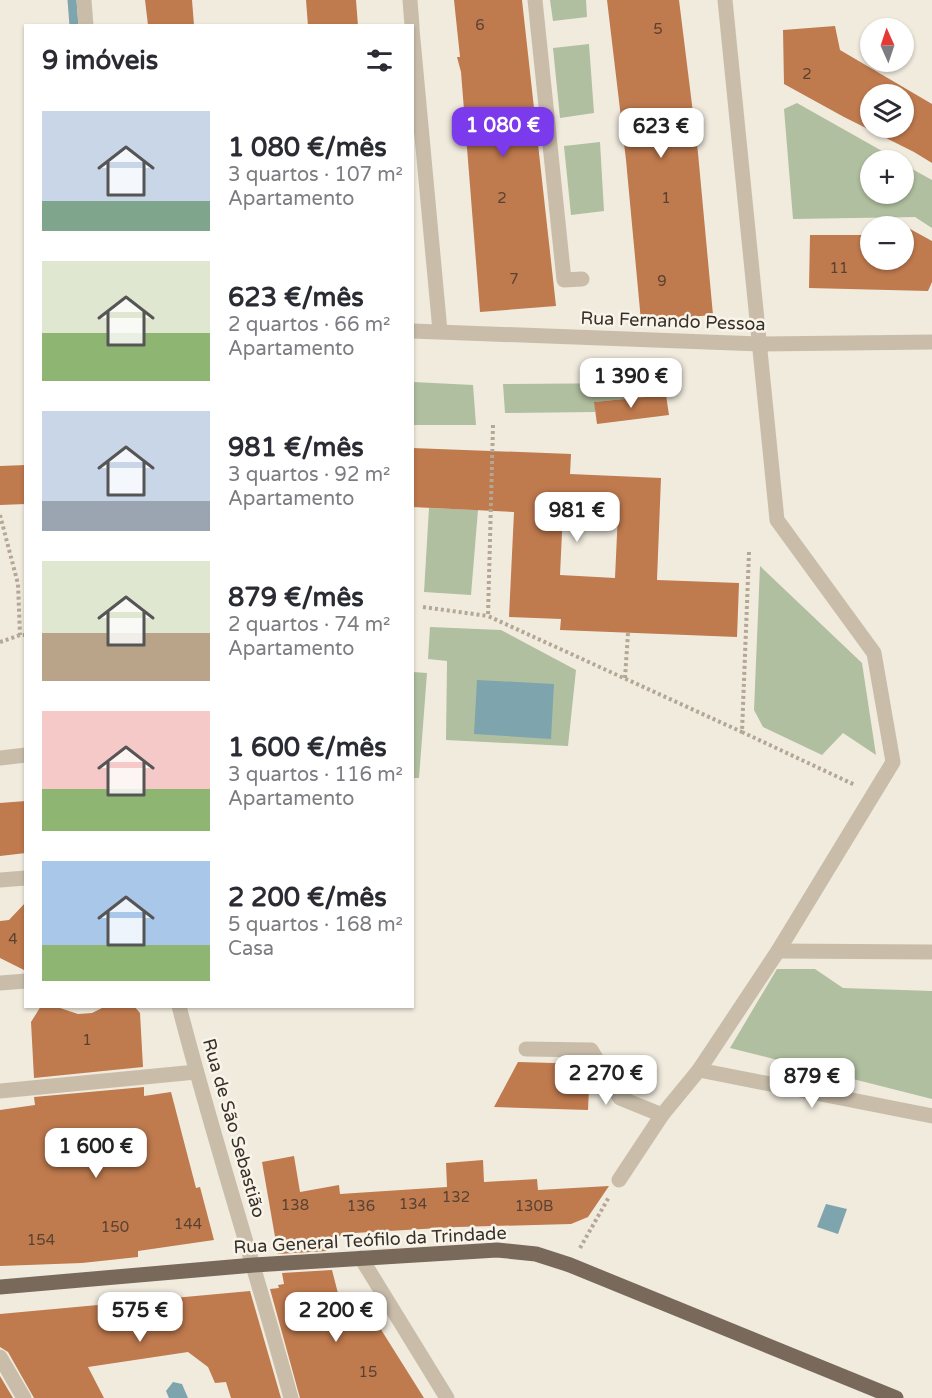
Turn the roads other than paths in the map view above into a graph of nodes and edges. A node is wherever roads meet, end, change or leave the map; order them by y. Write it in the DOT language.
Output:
graph roads {
  1 [pos="84,0"];
  2 [pos="410,0"];
  3 [pos="535,0"];
  4 [pos="725,0"];
  5 [pos="86,24"];
  6 [pos="412,24"];
  7 [pos="414,49"];
  8 [pos="582,279"];
  9 [pos="414,331"];
  10 [pos="440,331"];
  11 [pos="932,342"];
  12 [pos="760,344"];
  13 [pos="24,755"];
  14 [pos="0,758"];
  15 [pos="24,878"];
  16 [pos="0,880"];
  17 [pos="778,951"];
  18 [pos="932,952"];
  19 [pos="24,981"];
  20 [pos="0,983"];
  21 [pos="180,1008"];
  22 [pos="526,1049"];
  23 [pos="699,1070"];
  24 [pos="196,1072"];
  25 [pos="0,1091"];
  26 [pos="662,1115"];
  27 [pos="932,1116"];
  28 [pos="619,1180"];
  29 [pos="362,1258"];
  30 [pos="254,1265"];
  31 [pos="0,1287"];
  32 [pos="0,1357"];
  33 [pos="24,1398"];
  34 [pos="291,1398"];
  35 [pos="447,1398"];
  36 [pos="896,1398"];
  1 -- 5 [label="street"];
  2 -- 6 [label="street"];
  3 -- 8 [label="street"];
  4 -- 12 [label="street"];
  7 -- 10 [label="street"];
  9 -- 10 [label="street, Rua Fernando Pessoa"];
  10 -- 12 [label="street, Rua Fernando Pessoa"];
  11 -- 12 [label="street, Rua Fernando Pessoa"];
  12 -- 17 [label="street"];
  13 -- 14 [label="street"];
  15 -- 16 [label="street"];
  17 -- 18 [label="street"];
  17 -- 23 [label="street"];
  19 -- 20 [label="street"];
  21 -- 24 [label="street, Rua de São Sebastião"];
  22 -- 26 [label="street"];
  23 -- 26 [label="street"];
  23 -- 27 [label="street"];
  24 -- 25 [label="street"];
  24 -- 30 [label="street, Rua de São Sebastião"];
  26 -- 28 [label="street"];
  29 -- 30 [label="main road, Rua General Teófilo da Trindade"];
  29 -- 35 [label="street"];
  29 -- 36 [label="main road, Rua General Teófilo da Trindade"];
  30 -- 31 [label="main road, Rua General Teófilo da Trindade"];
  30 -- 34 [label="street, Rua de São Sebastião"];
  32 -- 33 [label="street"];
}
